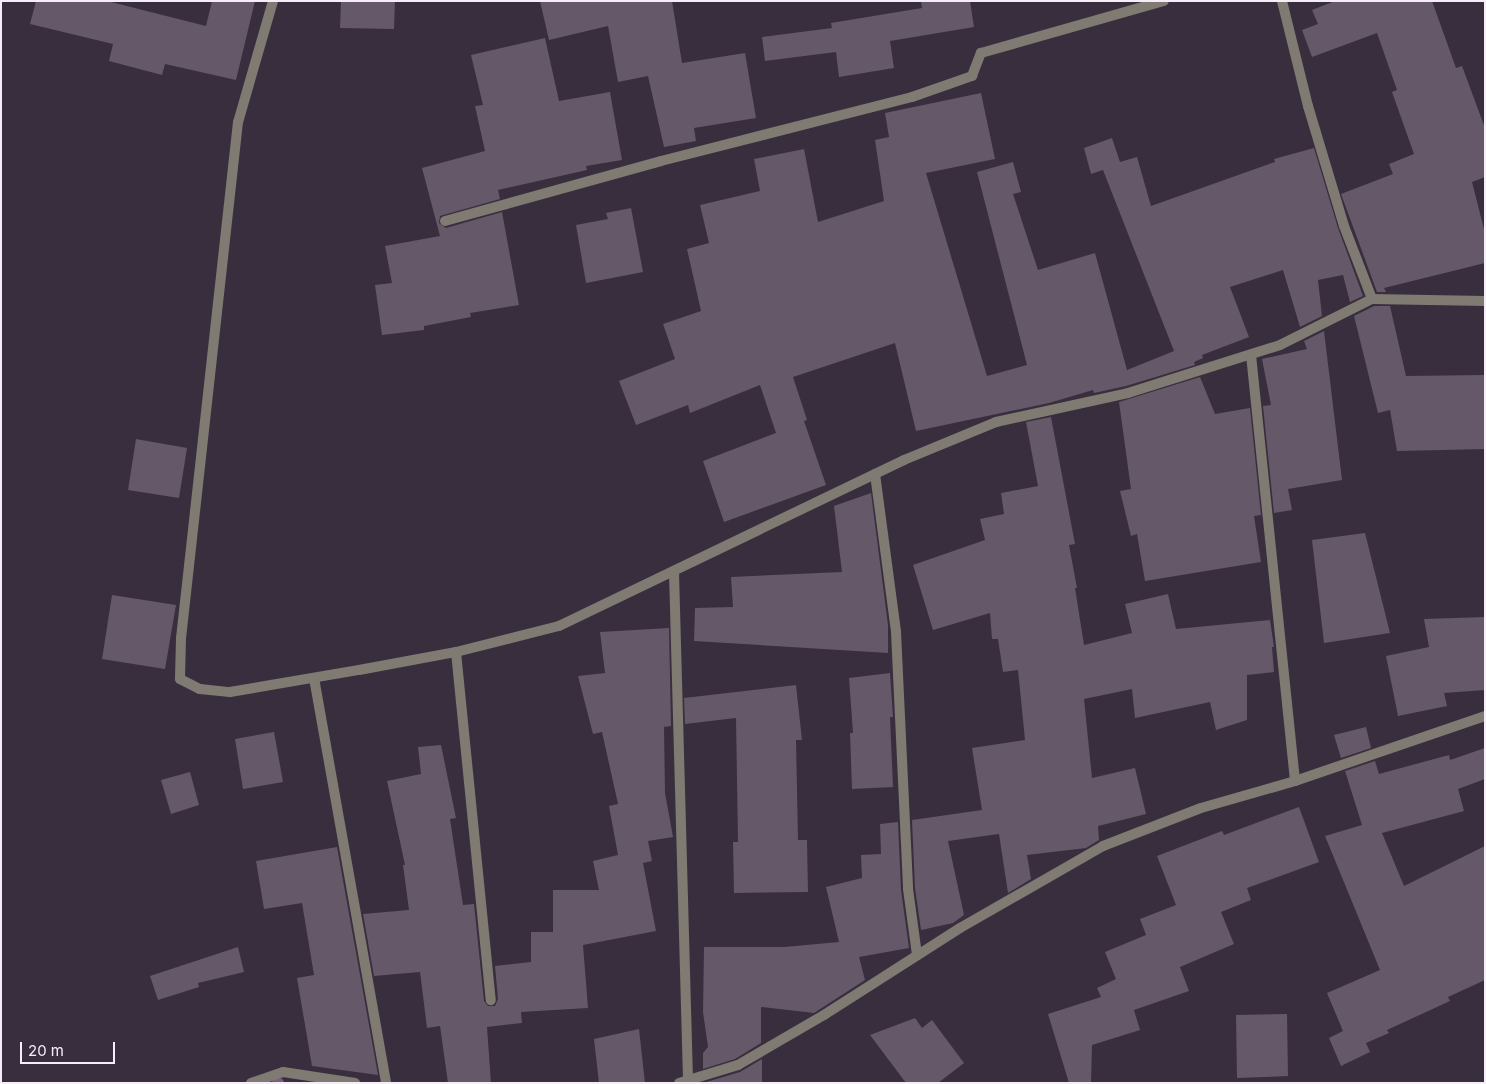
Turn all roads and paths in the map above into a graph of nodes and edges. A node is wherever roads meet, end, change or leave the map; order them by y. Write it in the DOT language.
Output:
graph roads {
  1 [pos="272,1"];
  2 [pos="1164,1"];
  3 [pos="1282,1"];
  4 [pos="445,221"];
  5 [pos="1372,299"];
  6 [pos="1485,301"];
  7 [pos="1251,354"];
  8 [pos="875,474"];
  9 [pos="674,572"];
  10 [pos="456,652"];
  11 [pos="314,678"];
  12 [pos="1485,716"];
  13 [pos="1295,781"];
  14 [pos="917,955"];
  15 [pos="491,1000"];
  16 [pos="684,1081"];
  17 [pos="251,1083"];
  18 [pos="355,1083"];
  19 [pos="386,1083"];
  1 -- 11 [label="street"];
  2 -- 4 [label="street"];
  3 -- 5 [label="street"];
  5 -- 6 [label="street"];
  5 -- 7 [label="street"];
  7 -- 8 [label="street"];
  7 -- 13 [label="street"];
  8 -- 9 [label="street"];
  8 -- 14 [label="street"];
  9 -- 10 [label="street"];
  9 -- 16 [label="street"];
  10 -- 11 [label="street"];
  10 -- 15 [label="street"];
  11 -- 19 [label="street"];
  12 -- 13 [label="street"];
  13 -- 14 [label="street"];
  14 -- 16 [label="street"];
  17 -- 18 [label="street"];
}
